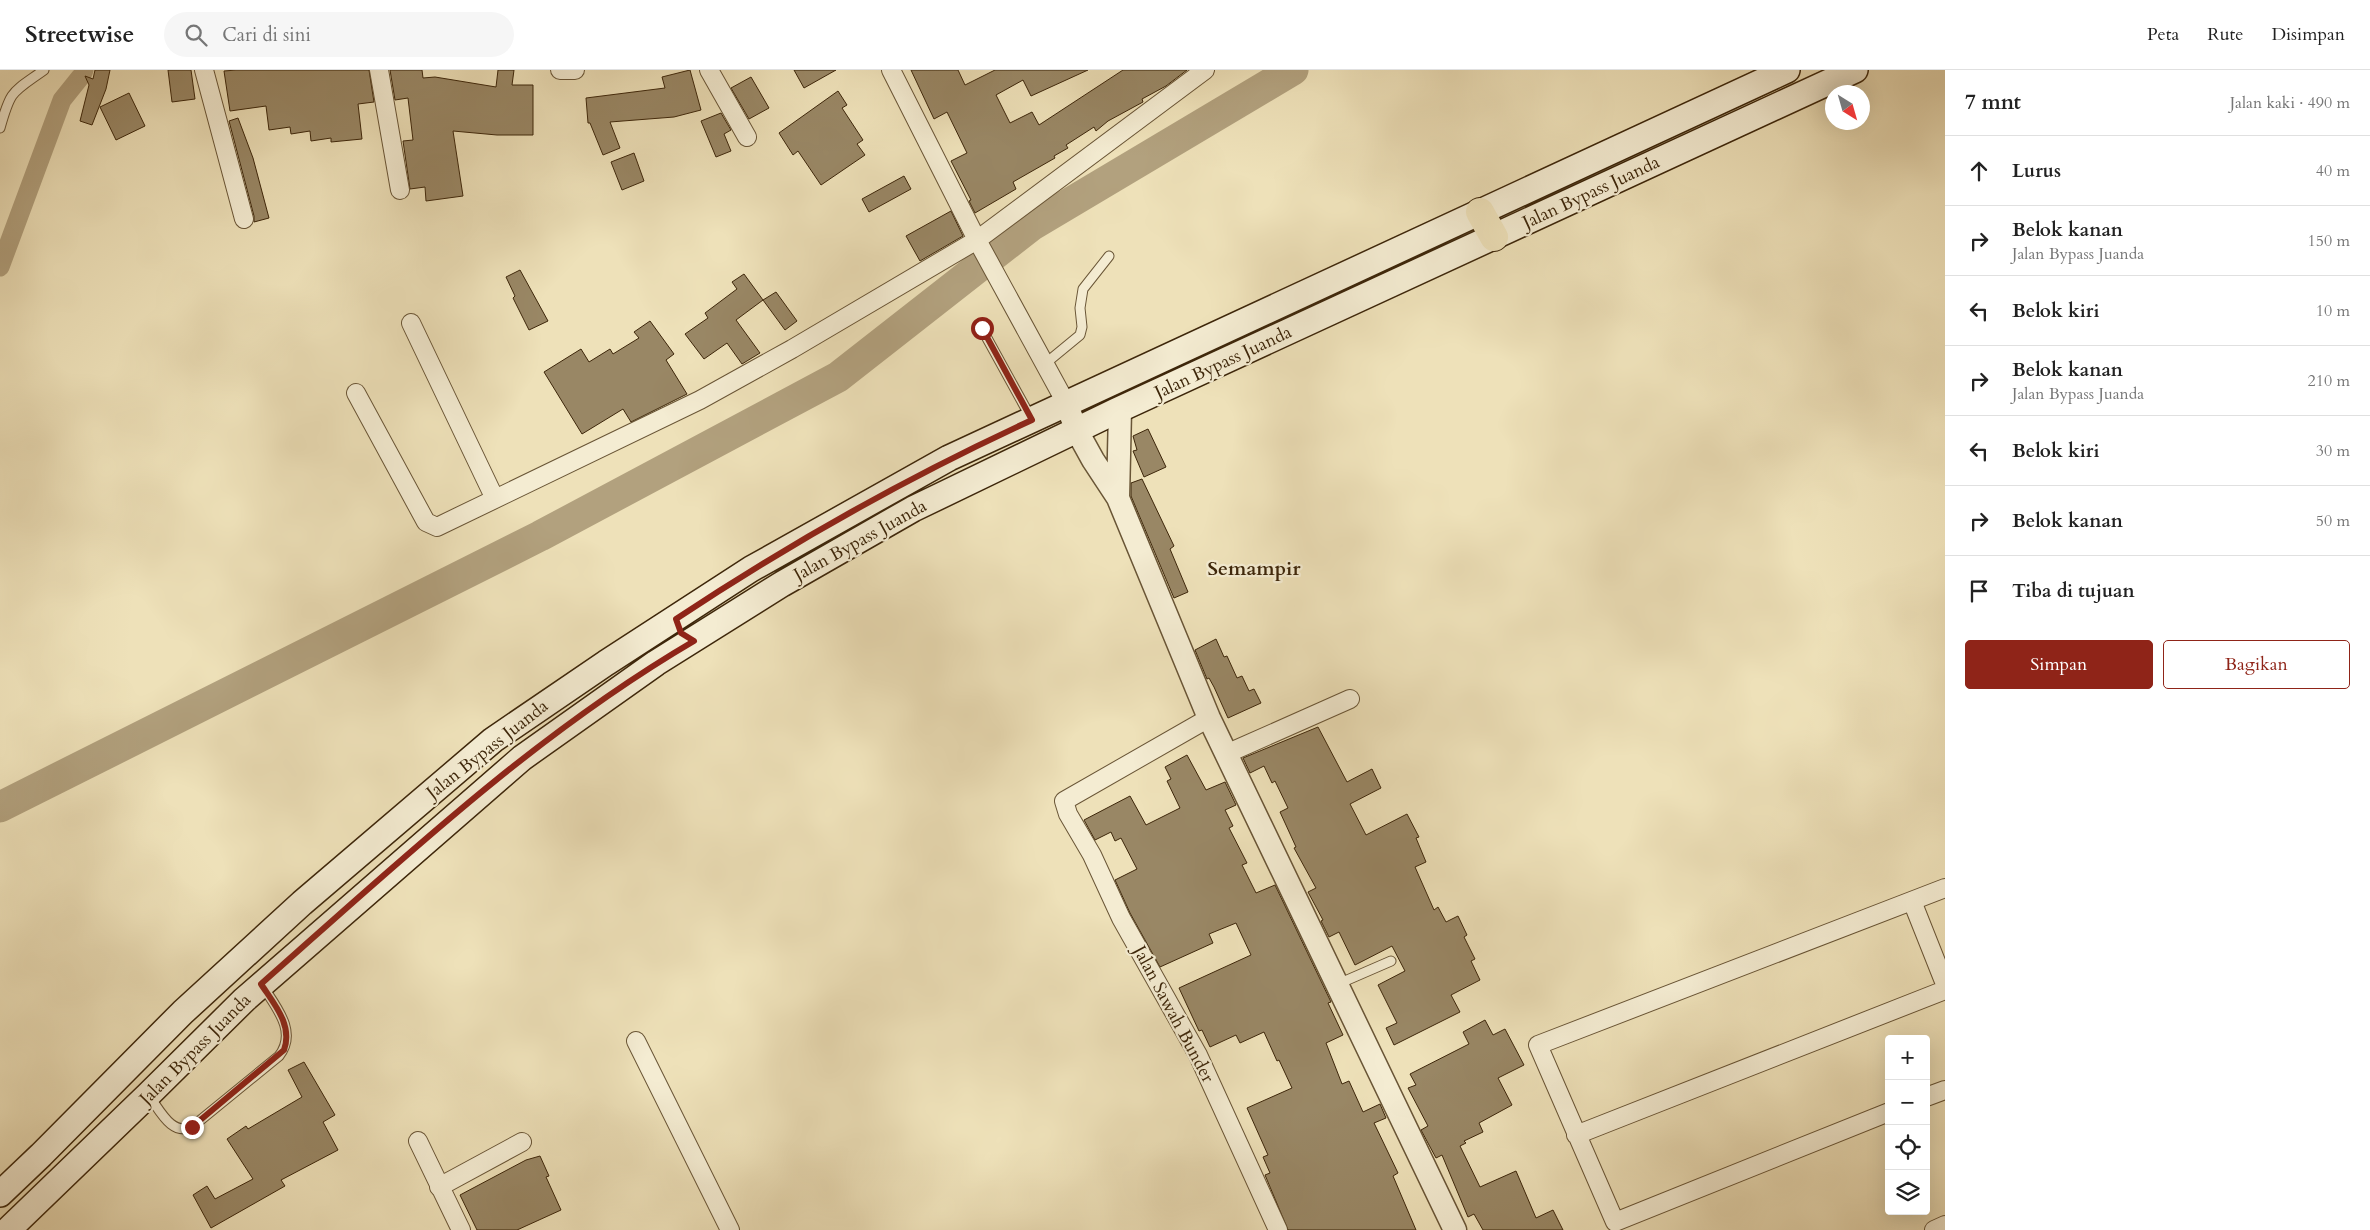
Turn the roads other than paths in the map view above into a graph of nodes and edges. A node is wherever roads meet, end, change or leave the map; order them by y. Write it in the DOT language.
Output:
graph roads {
  1 [pos="44,70"];
  2 [pos="204,70"];
  3 [pos="379,70"];
  4 [pos="560,70"];
  5 [pos="575,70"];
  6 [pos="709,70"];
  7 [pos="891,70"];
  8 [pos="1205,70"];
  9 [pos="1787,70"];
  10 [pos="1855,70"];
  11 [pos="0,128"];
  12 [pos="747,137"];
  13 [pos="400,190"];
  14 [pos="1480,212"];
  15 [pos="244,220"];
  16 [pos="1494,237"];
  17 [pos="979,244"];
  18 [pos="1109,256"];
  19 [pos="411,323"];
  20 [pos="982,328"];
  21 [pos="1046,363"];
  22 [pos="356,393"];
  23 [pos="1066,403"];
  24 [pos="1120,410"];
  25 [pos="1032,420"];
  26 [pos="1077,431"];
  27 [pos="1118,498"];
  28 [pos="495,499"];
  29 [pos="676,619"];
  30 [pos="694,641"];
  31 [pos="1350,699"];
  32 [pos="1209,718"];
  33 [pos="1226,754"];
  34 [pos="1945,888"];
  35 [pos="1912,901"];
  36 [pos="1391,961"];
  37 [pos="261,984"];
  38 [pos="1945,984"];
  39 [pos="1336,985"];
  40 [pos="1945,990"];
  41 [pos="636,1040"];
  42 [pos="1945,1090"];
  43 [pos="148,1096"];
  44 [pos="1930,1096"];
  45 [pos="1885,1114"];
  46 [pos="1576,1136"];
  47 [pos="418,1141"];
  48 [pos="522,1142"];
  49 [pos="439,1187"];
  50 [pos="0,1194"];
  51 [pos="1945,1225"];
  52 [pos="8,1230"];
  53 [pos="462,1230"];
  54 [pos="730,1230"];
  55 [pos="1278,1230"];
  56 [pos="1455,1230"];
  57 [pos="1934,1230"];
  1 -- 11 [label="lane"];
  2 -- 15 [label="street"];
  3 -- 13 [label="street"];
  4 -- 5 [label="street"];
  6 -- 12 [label="street"];
  7 -- 17 [label="street"];
  8 -- 17 [label="street"];
  9 -- 14 [label="main road, Jalan Bypass Juanda"];
  10 -- 16 [label="main road, Jalan Bypass Juanda"];
  14 -- 16 [label="highway"];
  14 -- 23 [label="main road, Jalan Bypass Juanda"];
  16 -- 24 [label="main road, Jalan Bypass Juanda"];
  17 -- 21 [label="street"];
  17 -- 28 [label="street"];
  18 -- 21 [label="lane"];
  19 -- 28 [label="street"];
  20 -- 25 [label="lane"];
  21 -- 23 [label="street"];
  22 -- 28 [label="street"];
  23 -- 25 [label="main road, Jalan Bypass Juanda"];
  23 -- 26 [label="street"];
  24 -- 26 [label="main road, Jalan Bypass Juanda"];
  24 -- 27 [label="street"];
  25 -- 29 [label="main road, Jalan Bypass Juanda"];
  26 -- 27 [label="street"];
  26 -- 30 [label="main road, Jalan Bypass Juanda"];
  27 -- 32 [label="street"];
  29 -- 30 [label="main road"];
  29 -- 50 [label="main road, Jalan Bypass Juanda"];
  30 -- 37 [label="main road, Jalan Bypass Juanda"];
  31 -- 33 [label="street"];
  32 -- 33 [label="street"];
  32 -- 55 [label="street, Jalan Sawah Bunder"];
  33 -- 39 [label="street"];
  34 -- 35 [label="street"];
  35 -- 38 [label="street"];
  35 -- 46 [label="street"];
  36 -- 39 [label="lane"];
  37 -- 43 [label="main road, Jalan Bypass Juanda"];
  37 -- 43 [label="lane"];
  39 -- 56 [label="street"];
  40 -- 46 [label="street"];
  41 -- 54 [label="street"];
  42 -- 44 [label="street"];
  43 -- 52 [label="main road, Jalan Bypass Juanda"];
  45 -- 46 [label="street"];
  47 -- 49 [label="street"];
  48 -- 49 [label="street"];
  49 -- 53 [label="street"];
  51 -- 57 [label="street"];
}
